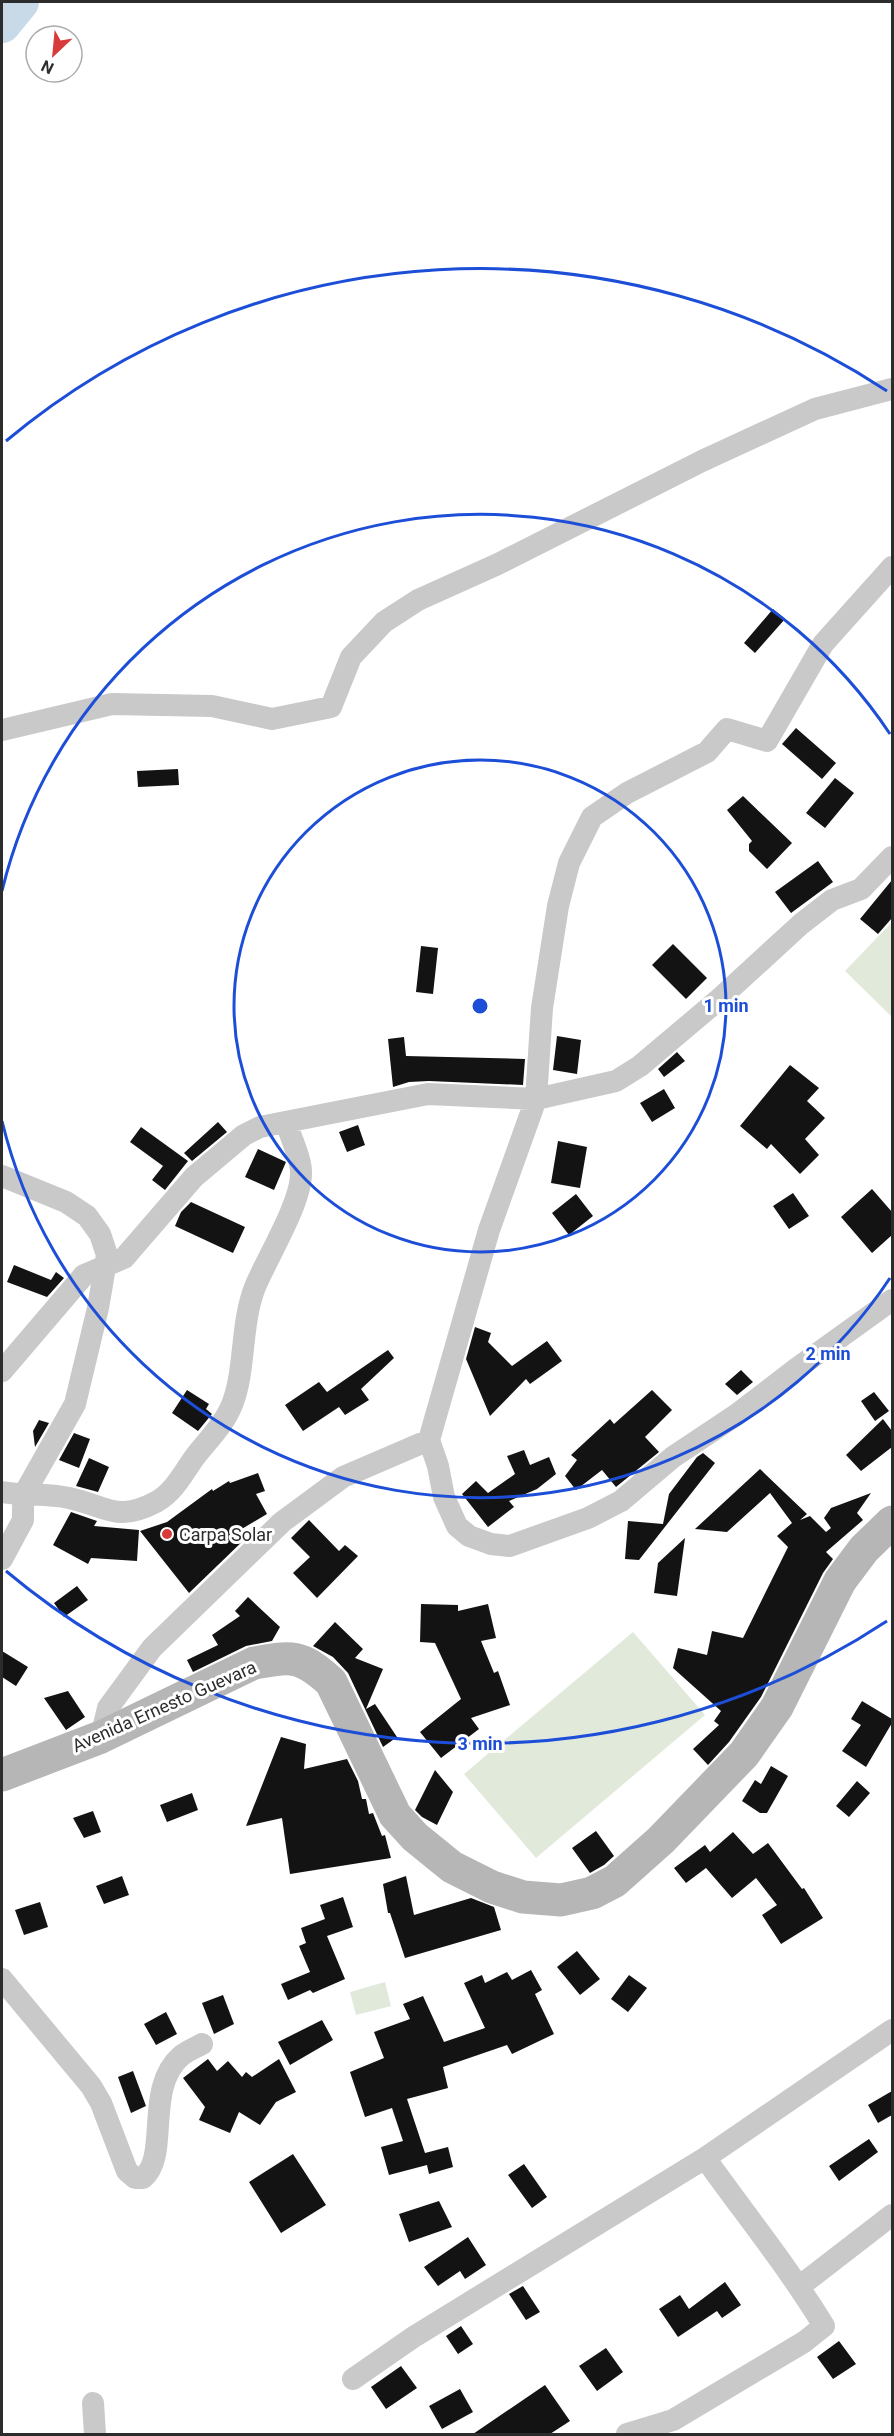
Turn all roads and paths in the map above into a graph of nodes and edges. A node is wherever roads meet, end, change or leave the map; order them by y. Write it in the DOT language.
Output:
graph roads {
  1 [pos="892,389"];
  2 [pos="892,567"];
  3 [pos="2,729"];
  4 [pos="892,857"];
  5 [pos="536,1099"];
  6 [pos="286,1122"];
  7 [pos="2,1176"];
  8 [pos="105,1267"];
  9 [pos="892,1300"];
  10 [pos="2,1371"];
  11 [pos="429,1440"];
  12 [pos="12,1494"];
  13 [pos="892,1522"];
  14 [pos="2,1559"];
  15 [pos="101,1737"];
  16 [pos="2,1775"];
  17 [pos="2,1979"];
  18 [pos="892,2030"];
  19 [pos="202,2044"];
  20 [pos="705,2158"];
  21 [pos="892,2216"];
  22 [pos="800,2286"];
  23 [pos="353,2379"];
  24 [pos="93,2403"];
  25 [pos="94,2434"];
  26 [pos="627,2434"];
  1 -- 3 [label="street"];
  2 -- 5 [label="street"];
  4 -- 5 [label="street"];
  5 -- 6 [label="street"];
  5 -- 11 [label="street"];
  6 -- 8 [label="street"];
  6 -- 12 [label="street"];
  7 -- 8 [label="street"];
  8 -- 10 [label="street"];
  8 -- 12 [label="street"];
  9 -- 11 [label="street"];
  11 -- 15 [label="street"];
  12 -- 14 [label="street"];
  13 -- 15 [label="main road, Avenida Ernesto Guevara"];
  15 -- 16 [label="main road, Avenida Ernesto Guevara"];
  17 -- 19 [label="street"];
  18 -- 20 [label="street"];
  20 -- 22 [label="street"];
  20 -- 23 [label="street"];
  21 -- 22 [label="street"];
  22 -- 26 [label="street"];
  24 -- 25 [label="street"];
}
